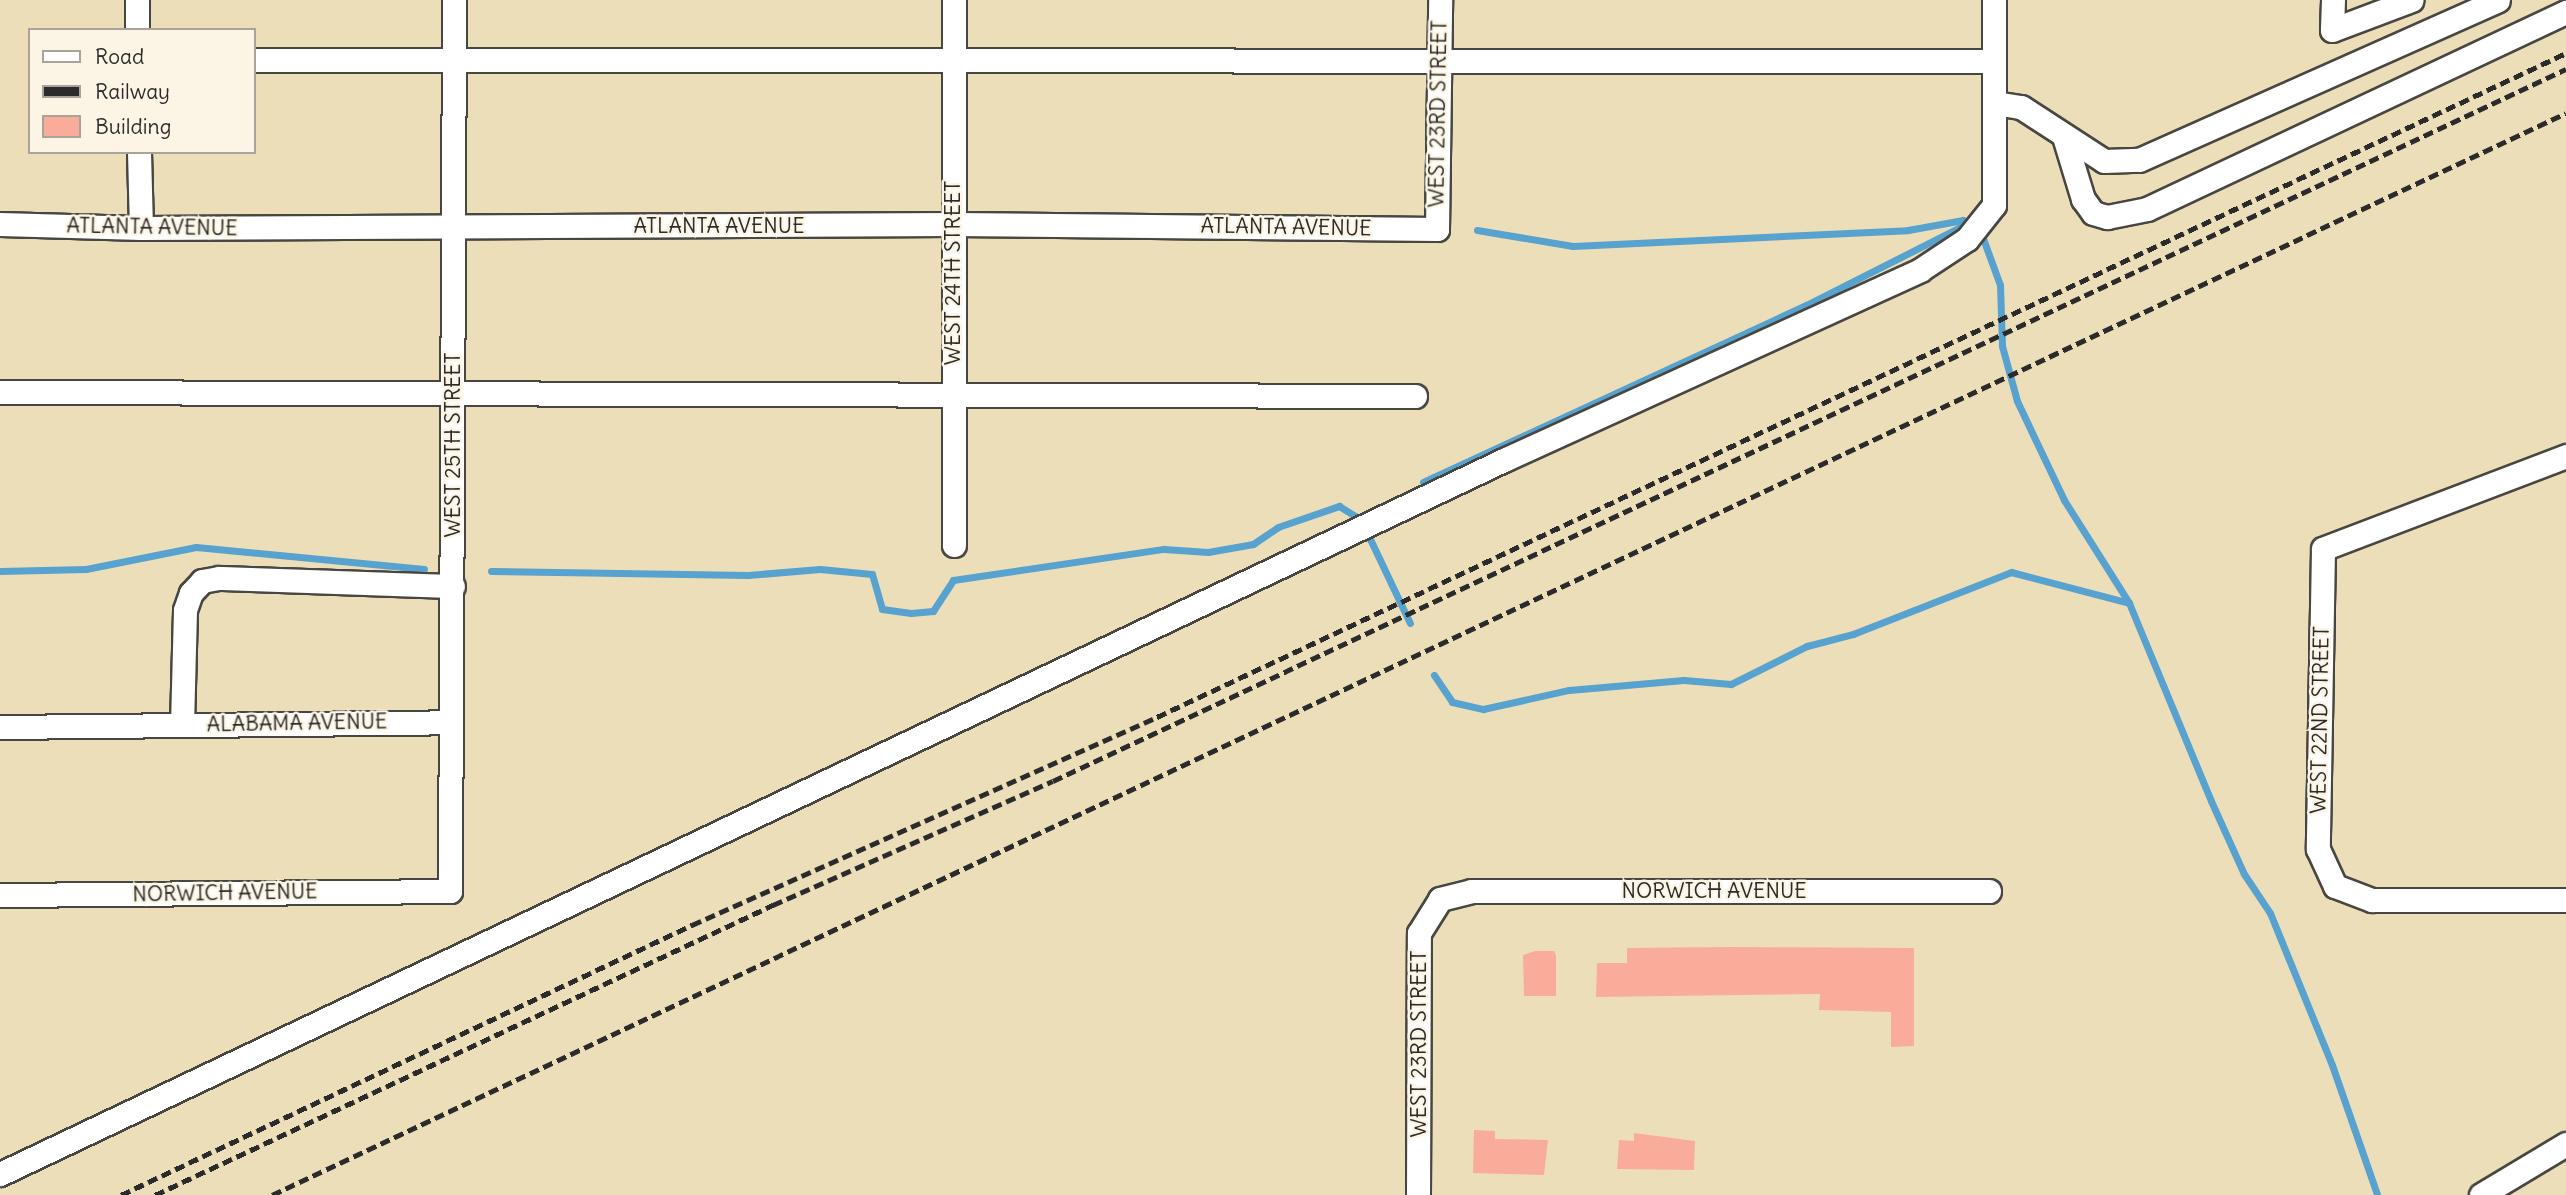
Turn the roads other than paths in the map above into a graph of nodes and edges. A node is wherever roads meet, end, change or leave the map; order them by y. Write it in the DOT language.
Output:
graph roads {
  1 [pos="137,0"];
  2 [pos="454,0"];
  3 [pos="954,0"];
  4 [pos="1440,0"];
  5 [pos="1994,0"];
  6 [pos="2333,0"];
  7 [pos="2412,0"];
  8 [pos="2498,0"];
  9 [pos="2566,12"];
  10 [pos="136,28"];
  11 [pos="953,58"];
  12 [pos="256,60"];
  13 [pos="453,60"];
  14 [pos="1994,61"];
  15 [pos="1439,64"];
  16 [pos="1995,103"];
  17 [pos="2065,140"];
  18 [pos="139,154"];
  19 [pos="0,224"];
  20 [pos="952,224"];
  21 [pos="453,228"];
  22 [pos="141,229"];
  23 [pos="1437,229"];
  24 [pos="0,392"];
  25 [pos="453,393"];
  26 [pos="954,394"];
  27 [pos="1415,396"];
  28 [pos="2566,456"];
  29 [pos="954,545"];
  30 [pos="453,586"];
  31 [pos="451,722"];
  32 [pos="182,725"];
  33 [pos="0,727"];
  34 [pos="450,891"];
  35 [pos="1989,891"];
  36 [pos="0,895"];
  37 [pos="1440,899"];
  38 [pos="2566,900"];
  39 [pos="2566,1144"];
  40 [pos="0,1174"];
  41 [pos="1418,1195"];
  42 [pos="2481,1195"];
  1 -- 10 [label="street"];
  2 -- 13 [label="street, WEST 25TH STREET"];
  3 -- 11 [label="street, WEST 24TH STREET"];
  4 -- 15 [label="street, WEST 23RD STREET"];
  5 -- 14 [label="street"];
  6 -- 7 [label="street"];
  8 -- 17 [label="street"];
  9 -- 17 [label="street"];
  11 -- 13 [label="street"];
  11 -- 15 [label="street"];
  11 -- 20 [label="street, WEST 24TH STREET"];
  12 -- 13 [label="street"];
  13 -- 21 [label="street, WEST 25TH STREET"];
  14 -- 15 [label="street"];
  14 -- 16 [label="street"];
  15 -- 23 [label="street, WEST 23RD STREET"];
  16 -- 17 [label="street"];
  16 -- 40 [label="street"];
  18 -- 22 [label="street"];
  19 -- 22 [label="street, ATLANTA AVENUE"];
  20 -- 21 [label="street, ATLANTA AVENUE"];
  20 -- 23 [label="street, ATLANTA AVENUE"];
  20 -- 26 [label="street, WEST 24TH STREET"];
  21 -- 22 [label="street, ATLANTA AVENUE"];
  21 -- 25 [label="street, WEST 25TH STREET"];
  24 -- 25 [label="street"];
  25 -- 26 [label="street"];
  25 -- 30 [label="street, WEST 25TH STREET"];
  26 -- 27 [label="street"];
  26 -- 29 [label="street, WEST 24TH STREET"];
  28 -- 38 [label="street, WEST 22ND STREET"];
  30 -- 31 [label="street, WEST 25TH STREET"];
  30 -- 32 [label="street"];
  31 -- 32 [label="street, ALABAMA AVENUE"];
  31 -- 34 [label="street, WEST 25TH STREET"];
  32 -- 33 [label="street, ALABAMA AVENUE"];
  34 -- 36 [label="street, NORWICH AVENUE"];
  35 -- 37 [label="street, NORWICH AVENUE"];
  37 -- 41 [label="street, WEST 23RD STREET"];
  39 -- 42 [label="street"];
}
